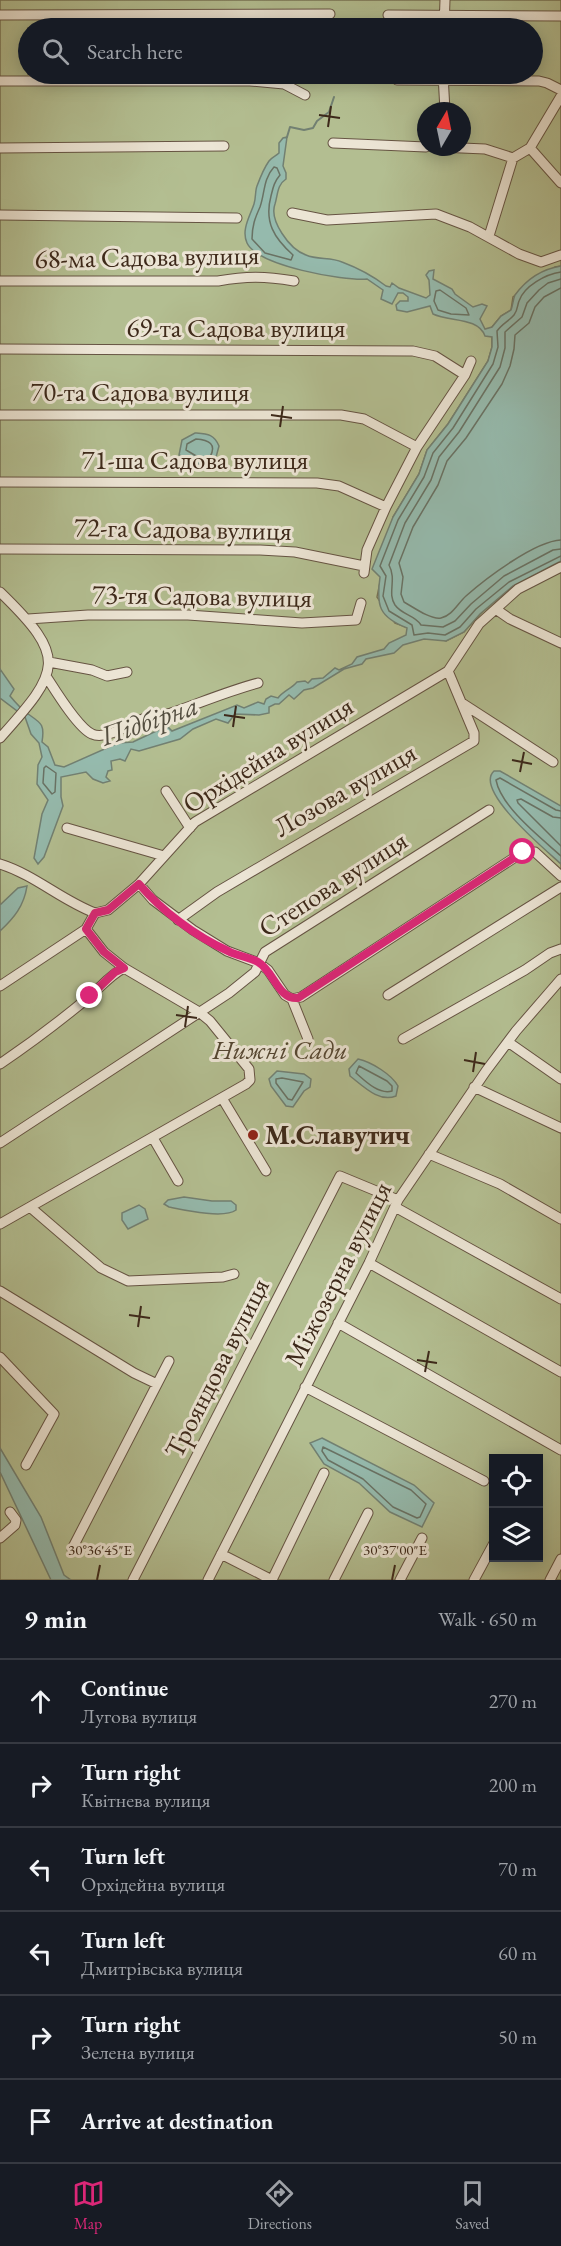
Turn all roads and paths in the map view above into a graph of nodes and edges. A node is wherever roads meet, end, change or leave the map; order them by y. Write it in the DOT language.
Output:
graph roads {
  1 [pos="445,0"];
  2 [pos="330,14"];
  3 [pos="445,14"];
  4 [pos="0,15"];
  5 [pos="388,15"];
  6 [pos="561,16"];
  7 [pos="445,18"];
  8 [pos="0,81"];
  9 [pos="18,81"];
  10 [pos="543,82"];
  11 [pos="284,84"];
  12 [pos="443,84"];
  13 [pos="561,90"];
  14 [pos="305,95"];
  15 [pos="561,96"];
  16 [pos="444,102"];
  17 [pos="333,143"];
  18 [pos="224,146"];
  19 [pos="417,147"];
  20 [pos="0,148"];
  21 [pos="471,148"];
  22 [pos="530,148"];
  23 [pos="513,158"];
  24 [pos="561,183"];
  25 [pos="292,213"];
  26 [pos="0,215"];
  27 [pos="237,218"];
  28 [pos="489,236"];
  29 [pos="561,255"];
  30 [pos="0,281"];
  31 [pos="294,281"];
  32 [pos="0,349"];
  33 [pos="471,361"];
  34 [pos="465,375"];
  35 [pos="0,415"];
  36 [pos="417,447"];
  37 [pos="0,482"];
  38 [pos="386,507"];
  39 [pos="0,549"];
  40 [pos="561,567"];
  41 [pos="0,592"];
  42 [pos="361,603"];
  43 [pos="496,610"];
  44 [pos="28,620"];
  45 [pos="561,644"];
  46 [pos="49,662"];
  47 [pos="448,671"];
  48 [pos="128,672"];
  49 [pos="46,676"];
  50 [pos="258,682"];
  51 [pos="460,701"];
  52 [pos="0,738"];
  53 [pos="553,762"];
  54 [pos="166,791"];
  55 [pos="489,810"];
  56 [pos="67,828"];
  57 [pos="190,828"];
  58 [pos="165,856"];
  59 [pos="0,864"];
  60 [pos="561,876"];
  61 [pos="139,884"];
  62 [pos="561,887"];
  63 [pos="95,913"];
  64 [pos="178,920"];
  65 [pos="86,929"];
  66 [pos="561,949"];
  67 [pos="260,963"];
  68 [pos="124,968"];
  69 [pos="561,979"];
  70 [pos="0,986"];
  71 [pos="388,995"];
  72 [pos="292,999"];
  73 [pos="199,1012"];
  74 [pos="308,1039"];
  75 [pos="403,1039"];
  76 [pos="508,1042"];
  77 [pos="0,1064"];
  78 [pos="561,1079"];
  79 [pos="474,1087"];
  80 [pos="222,1098"];
  81 [pos="561,1128"];
  82 [pos="153,1138"];
  83 [pos="0,1143"];
  84 [pos="429,1154"];
  85 [pos="266,1171"];
  86 [pos="178,1181"];
  87 [pos="397,1203"];
  88 [pos="30,1207"];
  89 [pos="561,1220"];
  90 [pos="0,1224"];
  91 [pos="369,1263"];
  92 [pos="234,1274"];
  93 [pos="0,1291"];
  94 [pos="561,1299"];
  95 [pos="338,1323"];
  96 [pos="0,1357"];
  97 [pos="170,1361"];
  98 [pos="561,1372"];
  99 [pos="158,1384"];
  100 [pos="305,1387"];
  101 [pos="561,1450"];
  102 [pos="26,1465"];
  103 [pos="324,1473"];
  104 [pos="484,1481"];
  105 [pos="10,1512"];
  106 [pos="368,1513"];
  107 [pos="0,1538"];
  108 [pos="422,1538"];
  109 [pos="72,1549"];
  110 [pos="489,1552"];
  111 [pos="221,1554"];
  112 [pos="561,1559"];
  113 [pos="133,1580"];
  114 [pos="208,1580"];
  115 [pos="272,1580"];
  116 [pos="334,1580"];
  117 [pos="400,1580"];
  118 [pos="474,1580"];
  119 [pos="550,1580"];
  1 -- 3 [label="street"];
  2 -- 4 [label="street"];
  3 -- 5 [label="street"];
  3 -- 6 [label="street"];
  3 -- 7 [label="street"];
  8 -- 9 [label="street"];
  10 -- 13 [label="street"];
  11 -- 14 [label="street"];
  12 -- 16 [label="street"];
  15 -- 22 [label="street"];
  17 -- 19 [label="street"];
  18 -- 20 [label="street"];
  21 -- 23 [label="street"];
  22 -- 23 [label="street"];
  22 -- 24 [label="street"];
  23 -- 28 [label="street"];
  25 -- 28 [label="street"];
  26 -- 27 [label="street"];
  28 -- 29 [label="street"];
  30 -- 31 [label="street, 68-ма Садова вулиця"];
  32 -- 34 [label="street, 69-та Садова вулиця"];
  33 -- 34 [label="street"];
  34 -- 36 [label="street"];
  35 -- 36 [label="street, 70-та Садова вулиця"];
  36 -- 38 [label="street"];
  37 -- 38 [label="street, 71-ша Садова вулиця"];
  38 -- 39 [label="street, 72-га Садова вулиця"];
  40 -- 43 [label="street, Орхідейна вулиця"];
  41 -- 44 [label="street"];
  42 -- 44 [label="street, 73-тя Садова вулиця"];
  43 -- 45 [label="street"];
  43 -- 47 [label="street, Орхідейна вулиця"];
  44 -- 46 [label="street"];
  46 -- 48 [label="street"];
  46 -- 49 [label="street"];
  47 -- 51 [label="street, Лозова вулиця"];
  47 -- 57 [label="street, Орхідейна вулиця"];
  49 -- 50 [label="street"];
  49 -- 52 [label="street"];
  51 -- 53 [label="street"];
  51 -- 64 [label="street, Лозова вулиця"];
  54 -- 57 [label="street"];
  55 -- 67 [label="street, Степова вулиця"];
  56 -- 58 [label="street"];
  57 -- 58 [label="street, Орхідейна вулиця"];
  58 -- 61 [label="street, Орхідейна вулиця"];
  59 -- 63 [label="street"];
  60 -- 72 [label="street"];
  61 -- 63 [label="street, Орхідейна вулиця"];
  61 -- 64 [label="street"];
  62 -- 71 [label="street"];
  63 -- 65 [label="street"];
  64 -- 67 [label="street"];
  65 -- 68 [label="street"];
  65 -- 70 [label="street"];
  66 -- 75 [label="street"];
  67 -- 72 [label="street"];
  67 -- 73 [label="street, Степова вулиця"];
  68 -- 73 [label="street"];
  68 -- 77 [label="street"];
  69 -- 76 [label="street, Міжозерна вулиця"];
  72 -- 74 [label="street"];
  73 -- 80 [label="street"];
  73 -- 83 [label="street, Степова вулиця"];
  76 -- 78 [label="street"];
  76 -- 79 [label="street, Міжозерна вулиця"];
  79 -- 81 [label="street"];
  79 -- 84 [label="street, Міжозерна вулиця"];
  80 -- 82 [label="street"];
  80 -- 85 [label="street"];
  82 -- 86 [label="street"];
  82 -- 88 [label="street"];
  84 -- 87 [label="street, Міжозерна вулиця"];
  84 -- 89 [label="street"];
  87 -- 91 [label="street, Міжозерна вулиця"];
  87 -- 94 [label="street"];
  87 -- 113 [label="street, Трояндова вулиця"];
  88 -- 90 [label="street"];
  88 -- 92 [label="street"];
  91 -- 95 [label="street, Міжозерна вулиця"];
  91 -- 98 [label="street"];
  93 -- 99 [label="street"];
  95 -- 100 [label="street, Міжозерна вулиця"];
  95 -- 101 [label="street"];
  96 -- 102 [label="street"];
  97 -- 99 [label="street"];
  99 -- 109 [label="street"];
  100 -- 104 [label="street"];
  100 -- 111 [label="street, Міжозерна вулиця"];
  103 -- 115 [label="street"];
  105 -- 107 [label="street"];
  106 -- 116 [label="street"];
  108 -- 117 [label="street"];
  110 -- 118 [label="street"];
  111 -- 114 [label="street, Міжозерна вулиця"];
  111 -- 115 [label="street"];
  112 -- 119 [label="street"];
}
